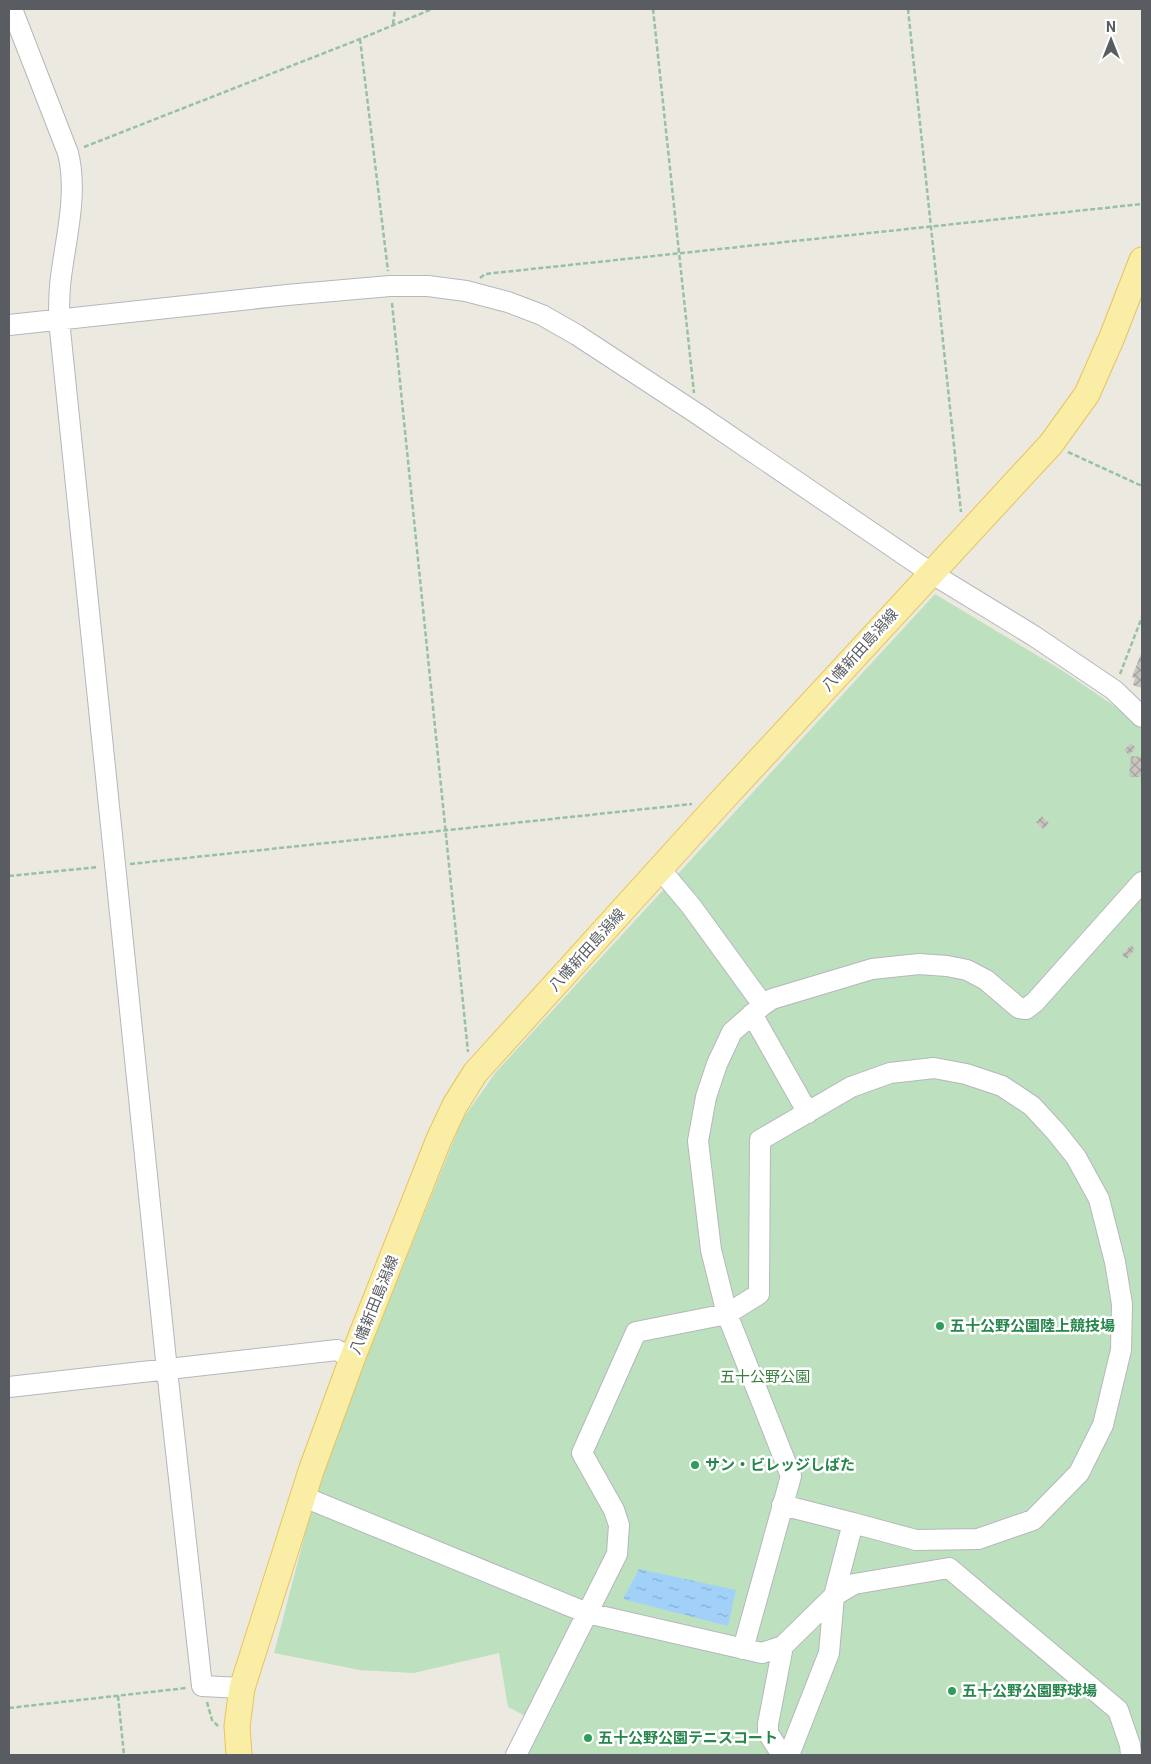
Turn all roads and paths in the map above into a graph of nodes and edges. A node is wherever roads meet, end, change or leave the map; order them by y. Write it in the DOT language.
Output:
graph roads {
  1 [pos="12,9"];
  2 [pos="395,9"];
  3 [pos="432,9"];
  4 [pos="654,9"];
  5 [pos="908,9"];
  6 [pos="393,24"];
  7 [pos="360,39"];
  8 [pos="68,153"];
  9 [pos="1142,204"];
  10 [pos="931,226"];
  11 [pos="679,253"];
  12 [pos="1142,260"];
  13 [pos="390,286"];
  14 [pos="466,291"];
  15 [pos="58,320"];
  16 [pos="9,325"];
  17 [pos="696,413"];
  18 [pos="1051,444"];
  19 [pos="1142,486"];
  20 [pos="968,533"];
  21 [pos="931,573"];
  22 [pos="1142,617"];
  23 [pos="1114,690"];
  24 [pos="1142,717"];
  25 [pos="715,808"];
  26 [pos="446,830"];
  27 [pos="114,865"];
  28 [pos="660,869"];
  29 [pos="9,876"];
  30 [pos="1142,882"];
  31 [pos="758,1009"];
  32 [pos="475,1073"];
  33 [pos="808,1113"];
  34 [pos="727,1314"];
  35 [pos="352,1359"];
  36 [pos="167,1370"];
  37 [pos="9,1387"];
  38 [pos="304,1497"];
  39 [pos="782,1505"];
  40 [pos="853,1523"];
  41 [pos="834,1596"];
  42 [pos="587,1613"];
  43 [pos="784,1646"];
  44 [pos="752,1651"];
  45 [pos="202,1686"];
  46 [pos="242,1688"];
  47 [pos="118,1696"];
  48 [pos="9,1708"];
  49 [pos="238,1751"];
  50 [pos="124,1755"];
  51 [pos="516,1755"];
  52 [pos="782,1755"];
  53 [pos="789,1755"];
  54 [pos="1131,1755"];
  1 -- 8 [label="street"];
  2 -- 6 [label="path"];
  3 -- 6 [label="path"];
  4 -- 11 [label="path"];
  5 -- 10 [label="path"];
  6 -- 7 [label="path"];
  7 -- 8 [label="path"];
  7 -- 13 [label="path"];
  8 -- 15 [label="street"];
  9 -- 10 [label="path"];
  10 -- 11 [label="path"];
  10 -- 20 [label="path"];
  11 -- 14 [label="path"];
  11 -- 17 [label="path"];
  12 -- 18 [label="main road, 八幡新田島潟線"];
  13 -- 14 [label="street"];
  13 -- 15 [label="street"];
  13 -- 26 [label="path"];
  14 -- 17 [label="street"];
  15 -- 16 [label="street"];
  15 -- 27 [label="street"];
  17 -- 21 [label="street"];
  18 -- 19 [label="path"];
  18 -- 20 [label="main road, 八幡新田島潟線"];
  20 -- 21 [label="main road, 八幡新田島潟線"];
  21 -- 23 [label="street"];
  21 -- 25 [label="main road, 八幡新田島潟線"];
  22 -- 23 [label="path"];
  23 -- 24 [label="street"];
  25 -- 26 [label="path"];
  25 -- 28 [label="main road, 八幡新田島潟線"];
  26 -- 27 [label="path"];
  26 -- 32 [label="path"];
  27 -- 29 [label="path"];
  27 -- 36 [label="street"];
  28 -- 31 [label="street"];
  28 -- 32 [label="main road, 八幡新田島潟線"];
  30 -- 31 [label="street"];
  31 -- 33 [label="street"];
  31 -- 34 [label="street"];
  32 -- 35 [label="main road, 八幡新田島潟線"];
  33 -- 34 [label="street"];
  33 -- 40 [label="street"];
  34 -- 39 [label="street"];
  34 -- 42 [label="street"];
  35 -- 36 [label="street"];
  35 -- 38 [label="main road, 八幡新田島潟線"];
  36 -- 37 [label="street"];
  36 -- 45 [label="street"];
  38 -- 42 [label="street"];
  38 -- 46 [label="main road, 八幡新田島潟線"];
  39 -- 40 [label="street"];
  39 -- 44 [label="street"];
  40 -- 41 [label="street"];
  41 -- 43 [label="street"];
  41 -- 53 [label="street"];
  41 -- 54 [label="street"];
  42 -- 44 [label="street"];
  42 -- 51 [label="street"];
  43 -- 44 [label="street"];
  43 -- 52 [label="street"];
  45 -- 46 [label="street"];
  45 -- 47 [label="path"];
  45 -- 49 [label="path"];
  46 -- 49 [label="main road, 八幡新田島潟線"];
  47 -- 48 [label="path"];
  47 -- 50 [label="path"];
}
